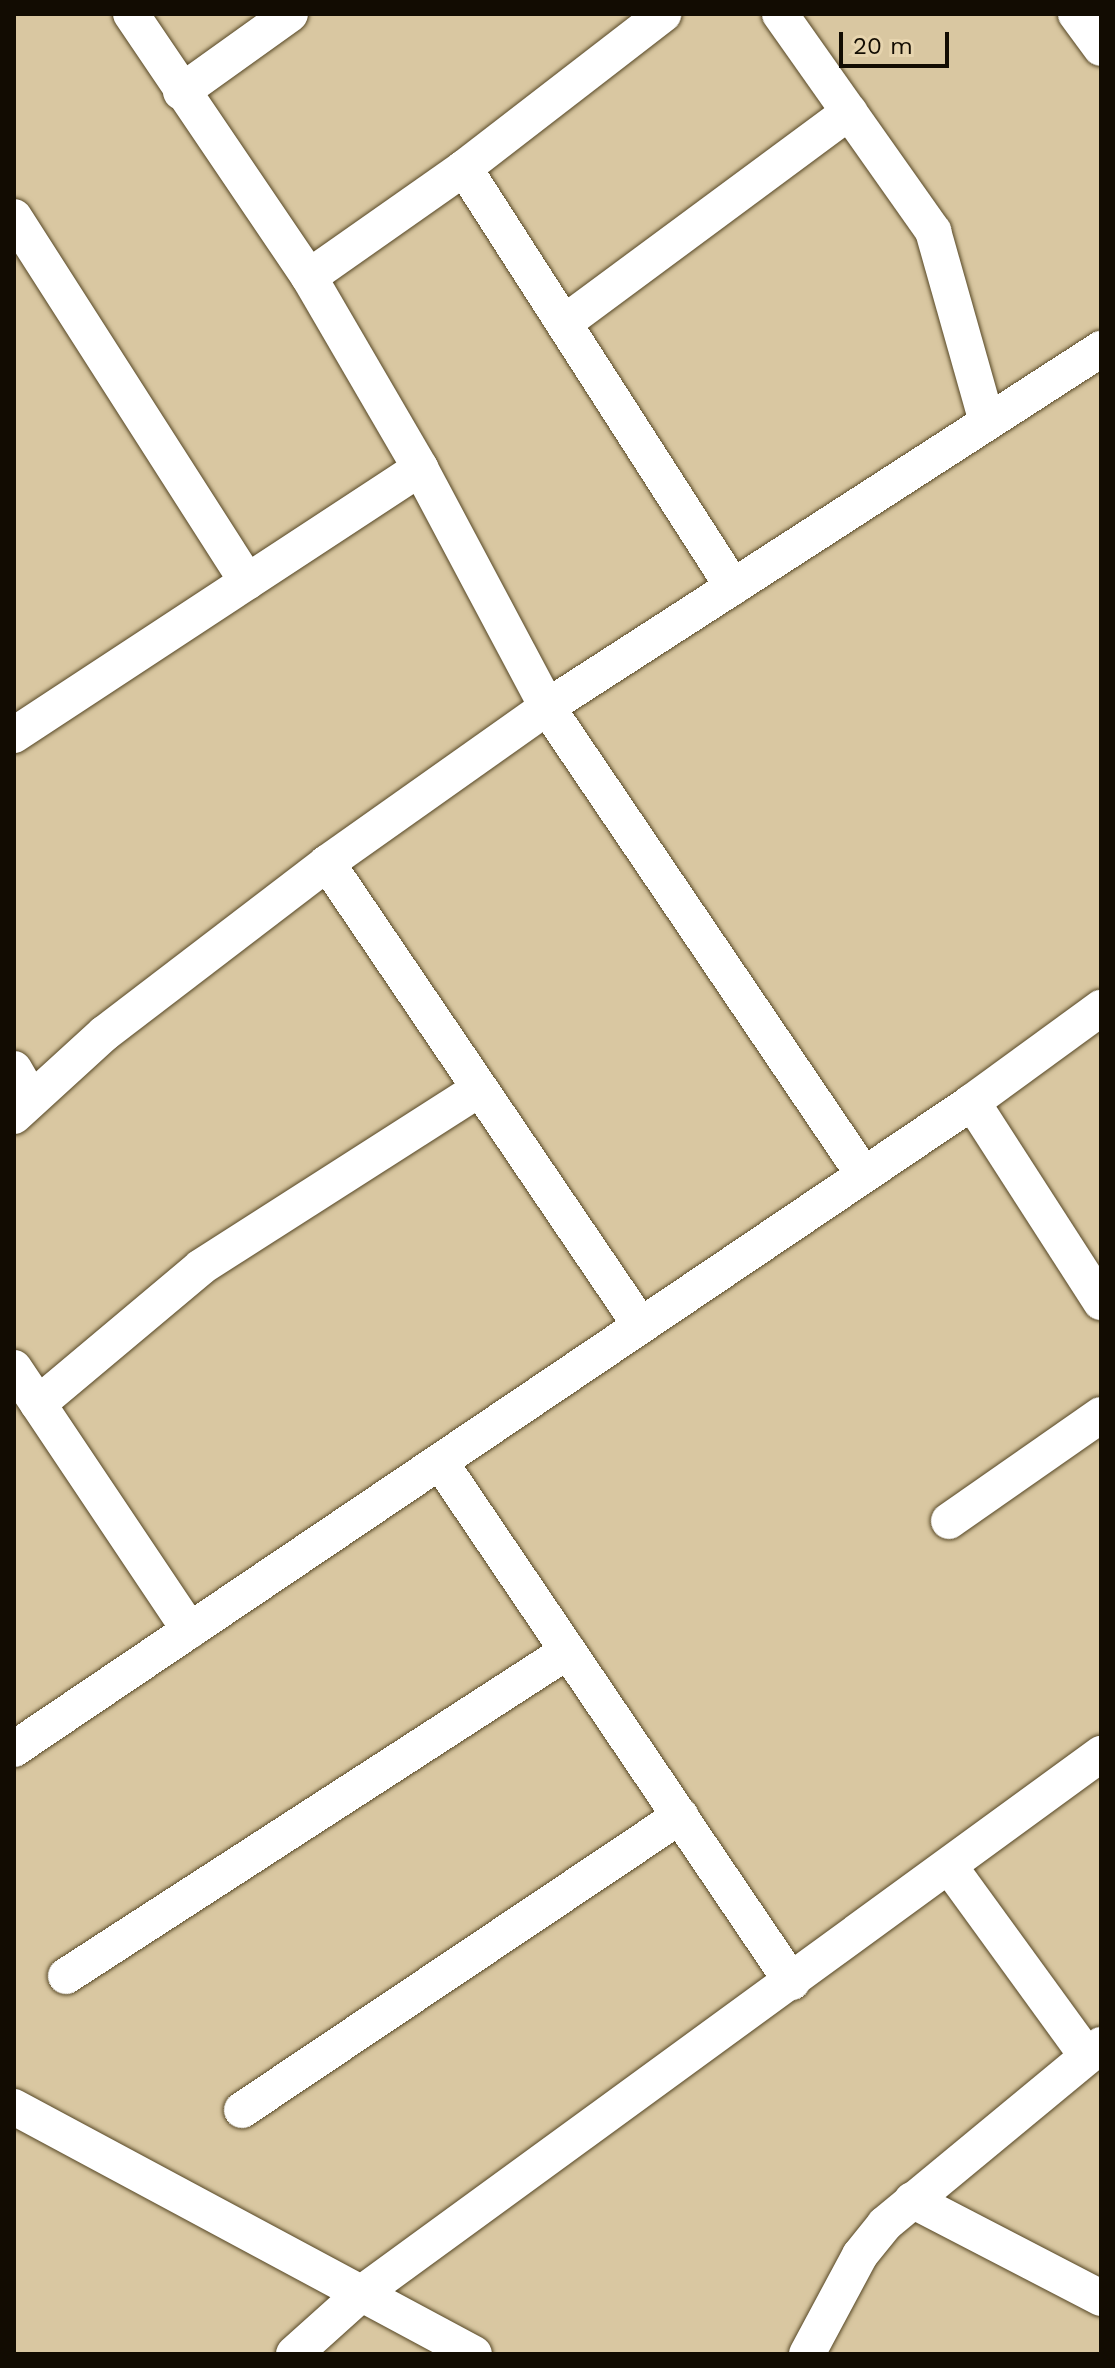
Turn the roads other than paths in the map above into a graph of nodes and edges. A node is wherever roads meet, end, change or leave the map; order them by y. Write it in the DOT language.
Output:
graph roads {
  1 [pos="131,14"];
  2 [pos="290,14"];
  3 [pos="663,14"];
  4 [pos="780,14"];
  5 [pos="181,92"];
  6 [pos="849,112"];
  7 [pos="464,168"];
  8 [pos="14,217"];
  9 [pos="309,277"];
  10 [pos="564,323"];
  11 [pos="1101,349"];
  12 [pos="987,422"];
  13 [pos="420,468"];
  14 [pos="247,582"];
  15 [pos="733,587"];
  16 [pos="547,707"];
  17 [pos="14,735"];
  18 [pos="327,863"];
  19 [pos="1101,1008"];
  20 [pos="479,1089"];
  21 [pos="20,1095"];
  22 [pos="972,1102"];
  23 [pos="864,1175"];
  24 [pos="1101,1302"];
  25 [pos="641,1326"];
  26 [pos="14,1368"];
  27 [pos="38,1404"];
  28 [pos="1101,1415"];
  29 [pos="440,1462"];
  30 [pos="949,1521"];
  31 [pos="190,1631"];
  32 [pos="568,1651"];
  33 [pos="14,1749"];
  34 [pos="1101,1754"];
  35 [pos="680,1816"];
  36 [pos="949,1866"];
  37 [pos="66,1976"];
  38 [pos="792,1982"];
  39 [pos="1094,2051"];
  40 [pos="14,2107"];
  41 [pos="242,2110"];
  42 [pos="912,2200"];
  43 [pos="362,2293"];
  44 [pos="1101,2298"];
  45 [pos="294,2354"];
  46 [pos="474,2354"];
  47 [pos="807,2354"];
  1 -- 5 [label="street"];
  2 -- 5 [label="street"];
  3 -- 7 [label="street"];
  4 -- 6 [label="street"];
  5 -- 9 [label="street"];
  6 -- 10 [label="street"];
  6 -- 12 [label="street"];
  7 -- 9 [label="street"];
  7 -- 10 [label="street"];
  8 -- 14 [label="street"];
  9 -- 13 [label="street"];
  10 -- 15 [label="street"];
  11 -- 12 [label="street"];
  12 -- 15 [label="street"];
  13 -- 14 [label="street"];
  13 -- 16 [label="street"];
  14 -- 17 [label="street"];
  15 -- 16 [label="street"];
  16 -- 18 [label="street"];
  16 -- 23 [label="street"];
  18 -- 20 [label="street"];
  18 -- 21 [label="street"];
  19 -- 22 [label="street"];
  20 -- 25 [label="street"];
  20 -- 27 [label="street"];
  22 -- 23 [label="street"];
  22 -- 24 [label="street"];
  23 -- 25 [label="street"];
  25 -- 29 [label="street"];
  26 -- 27 [label="street"];
  27 -- 31 [label="street"];
  28 -- 30 [label="street"];
  29 -- 31 [label="street"];
  29 -- 32 [label="street"];
  31 -- 33 [label="street"];
  32 -- 35 [label="street"];
  32 -- 37 [label="street"];
  34 -- 36 [label="street"];
  35 -- 38 [label="street"];
  35 -- 41 [label="street"];
  36 -- 38 [label="street"];
  36 -- 39 [label="street"];
  38 -- 43 [label="street"];
  39 -- 42 [label="street"];
  40 -- 43 [label="street"];
  42 -- 44 [label="street"];
  42 -- 47 [label="street"];
  43 -- 45 [label="street"];
  43 -- 46 [label="street"];
}
